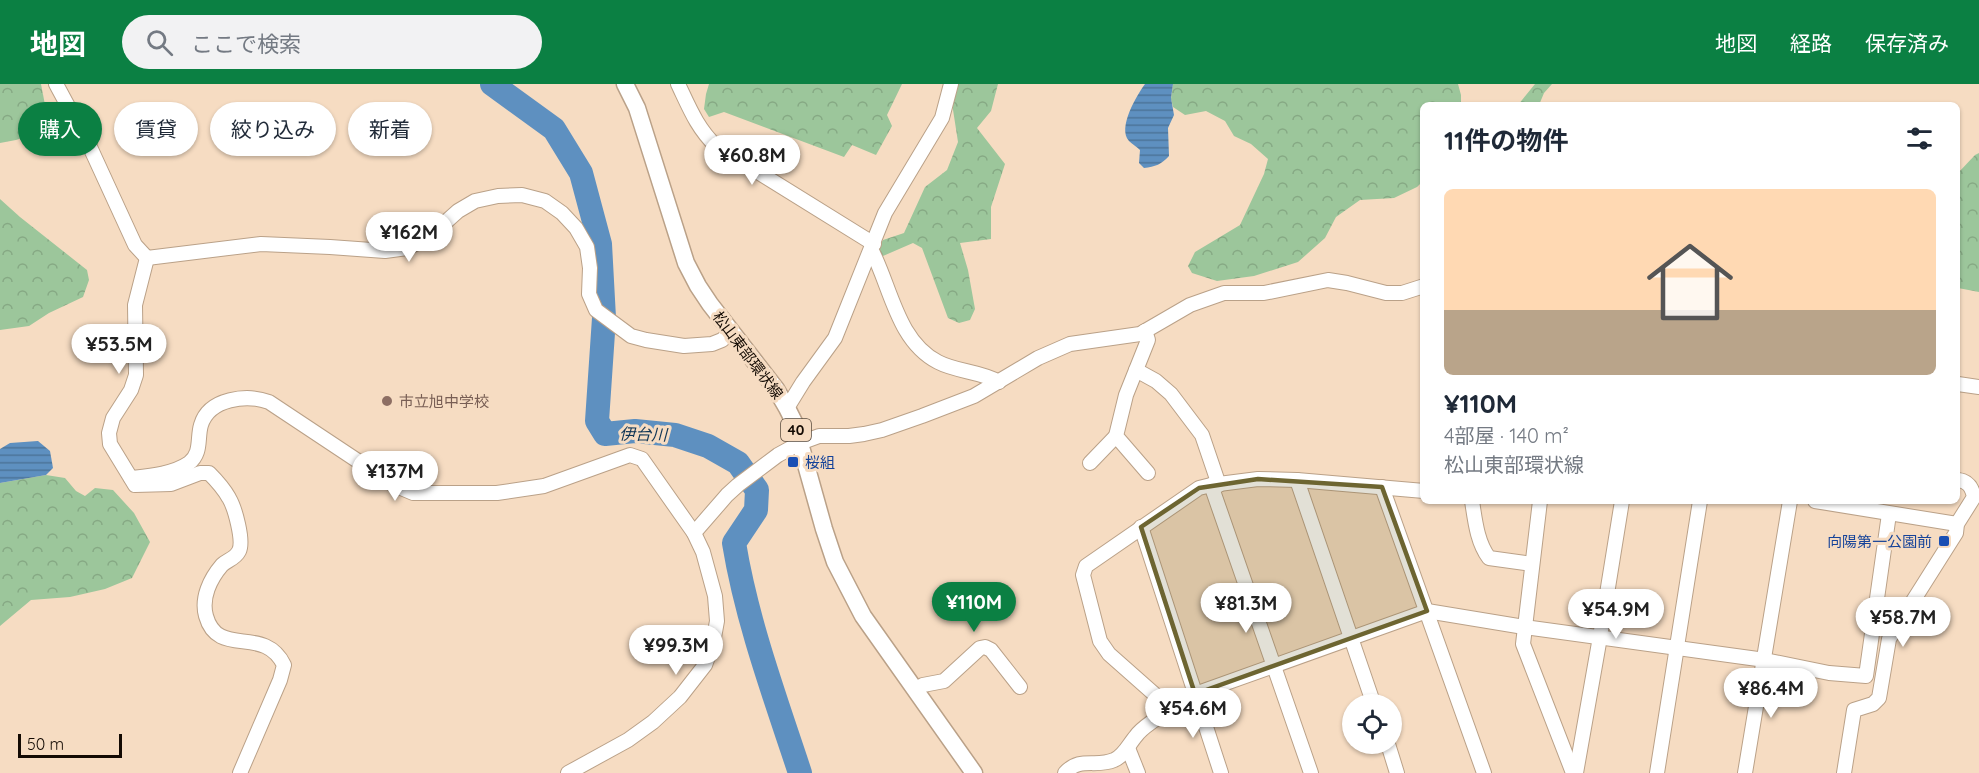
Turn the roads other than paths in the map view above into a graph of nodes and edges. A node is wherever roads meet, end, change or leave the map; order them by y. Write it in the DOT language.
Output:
graph roads {
  1 [pos="56,84"];
  2 [pos="625,84"];
  3 [pos="678,84"];
  4 [pos="951,84"];
  5 [pos="873,246"];
  6 [pos="147,258"];
  7 [pos="1420,287"];
  8 [pos="1145,331"];
  9 [pos="731,332"];
  10 [pos="1136,370"];
  11 [pos="999,382"];
  12 [pos="1960,384"];
  13 [pos="1979,387"];
  14 [pos="787,408"];
  15 [pos="1116,436"];
  16 [pos="800,443"];
  17 [pos="1090,463"];
  18 [pos="1148,473"];
  19 [pos="131,477"];
  20 [pos="1297,480"];
  21 [pos="1960,480"];
  22 [pos="1215,485"];
  23 [pos="1382,487"];
  24 [pos="1420,491"];
  25 [pos="1473,504"];
  26 [pos="1540,504"];
  27 [pos="1622,504"];
  28 [pos="1700,504"];
  29 [pos="1790,504"];
  30 [pos="1832,504"];
  31 [pos="1890,514"];
  32 [pos="1957,524"];
  33 [pos="1141,527"];
  34 [pos="694,533"];
  35 [pos="1532,564"];
  36 [pos="1427,611"];
  37 [pos="1524,627"];
  38 [pos="1600,637"];
  39 [pos="1352,639"];
  40 [pos="1677,648"];
  41 [pos="1765,660"];
  42 [pos="1274,667"];
  43 [pos="1020,687"];
  44 [pos="915,689"];
  45 [pos="1195,694"];
  46 [pos="1370,694"];
  47 [pos="1128,748"];
  48 [pos="1391,754"];
  49 [pos="1070,771"];
  50 [pos="240,773"];
  51 [pos="568,773"];
  52 [pos="974,773"];
  53 [pos="1138,773"];
  54 [pos="1221,773"];
  55 [pos="1311,773"];
  56 [pos="1398,773"];
  57 [pos="1484,773"];
  58 [pos="1574,773"];
  59 [pos="1657,773"];
  60 [pos="1745,773"];
  61 [pos="1844,773"];
  1 -- 6 [label="street"];
  2 -- 9 [label="main road, 松山東部環状線 / 40"];
  3 -- 5 [label="street"];
  4 -- 5 [label="street"];
  5 -- 11 [label="street"];
  5 -- 14 [label="street"];
  6 -- 9 [label="street"];
  6 -- 19 [label="street"];
  7 -- 8 [label="street"];
  8 -- 10 [label="street"];
  8 -- 11 [label="street"];
  9 -- 14 [label="main road, 松山東部環状線 / 40"];
  10 -- 15 [label="street"];
  10 -- 22 [label="street"];
  11 -- 16 [label="street"];
  12 -- 13 [label="street"];
  14 -- 16 [label="main road, 松山東部環状線 / 40"];
  15 -- 17 [label="street"];
  15 -- 18 [label="street"];
  16 -- 34 [label="street"];
  16 -- 44 [label="main road, 松山東部環状線 / 40"];
  19 -- 34 [label="street"];
  19 -- 50 [label="street"];
  20 -- 22 [label="street"];
  20 -- 23 [label="street"];
  20 -- 39 [label="street"];
  21 -- 32 [label="street"];
  22 -- 33 [label="street"];
  22 -- 42 [label="street"];
  23 -- 24 [label="street"];
  23 -- 36 [label="street"];
  25 -- 35 [label="street"];
  26 -- 35 [label="street"];
  27 -- 38 [label="street"];
  28 -- 40 [label="street"];
  29 -- 41 [label="street"];
  30 -- 31 [label="street"];
  31 -- 32 [label="street"];
  31 -- 41 [label="street"];
  32 -- 61 [label="street"];
  33 -- 45 [label="street"];
  33 -- 47 [label="street"];
  34 -- 51 [label="street"];
  35 -- 37 [label="street"];
  36 -- 37 [label="street"];
  36 -- 39 [label="street"];
  36 -- 57 [label="street"];
  37 -- 38 [label="street"];
  37 -- 58 [label="street"];
  38 -- 40 [label="street"];
  38 -- 58 [label="street"];
  39 -- 42 [label="street"];
  39 -- 46 [label="street"];
  40 -- 41 [label="street"];
  40 -- 59 [label="street"];
  41 -- 60 [label="street"];
  42 -- 45 [label="street"];
  42 -- 55 [label="street"];
  43 -- 44 [label="street"];
  44 -- 52 [label="main road, 松山東部環状線 / 40"];
  45 -- 54 [label="street"];
  47 -- 49 [label="street"];
  47 -- 53 [label="street"];
  48 -- 56 [label="street"];
}
